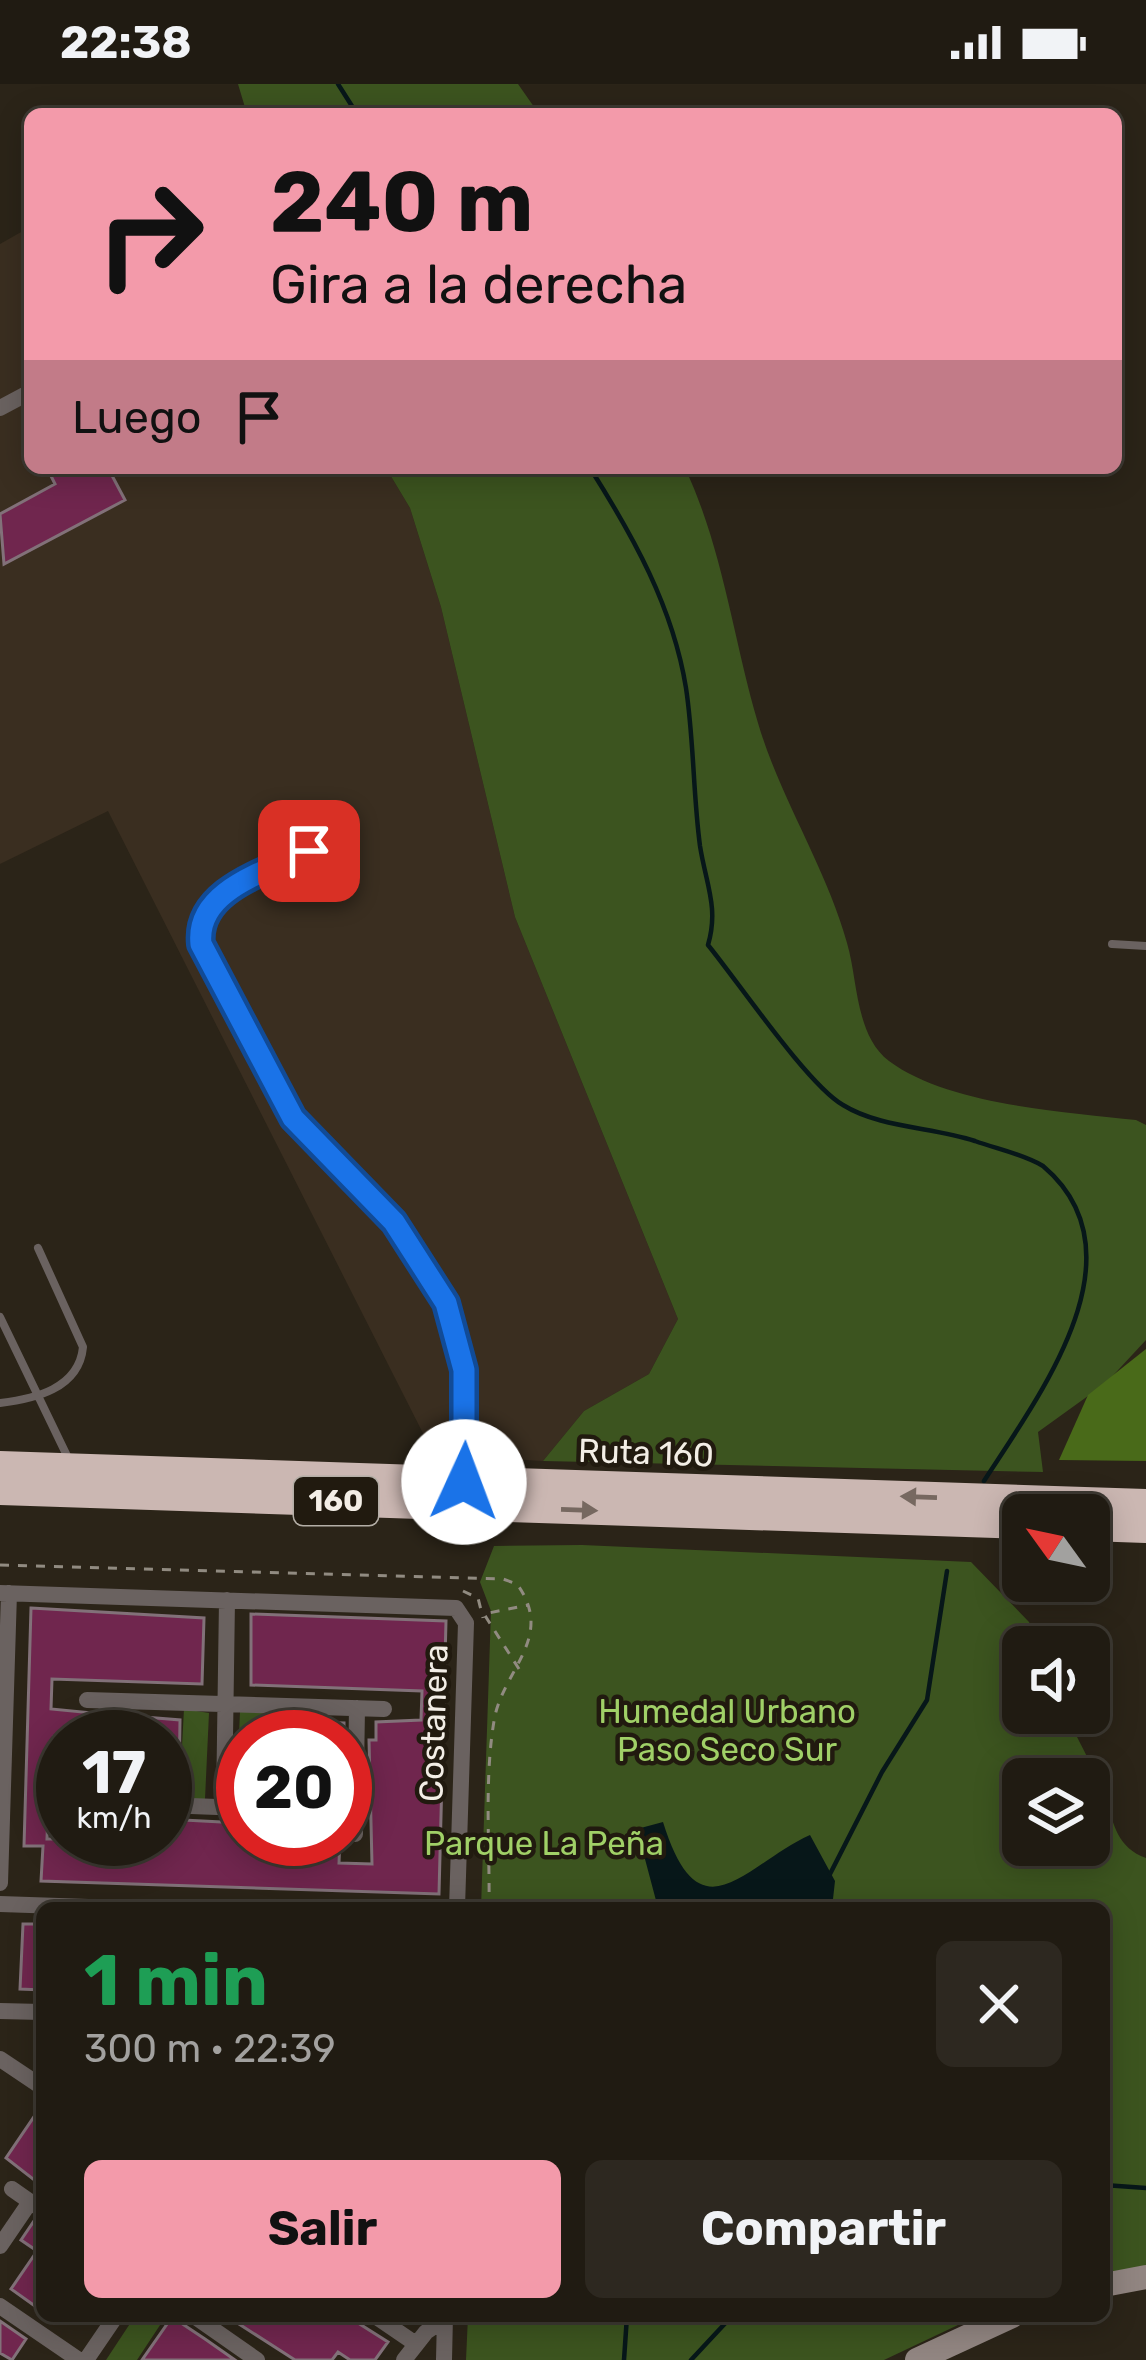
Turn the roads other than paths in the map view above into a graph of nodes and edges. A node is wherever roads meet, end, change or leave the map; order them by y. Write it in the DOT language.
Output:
graph roads {
  1 [pos="309,851"];
  2 [pos="1112,944"];
  3 [pos="1146,946"];
  4 [pos="38,1248"];
  5 [pos="0,1317"];
  6 [pos="41,1398"];
  7 [pos="0,1403"];
  8 [pos="0,1466"];
  9 [pos="73,1469"];
  10 [pos="464,1482"];
  11 [pos="0,1490"];
  12 [pos="1146,1504"];
  13 [pos="1002,1523"];
  14 [pos="1110,1527"];
  15 [pos="1146,1528"];
  16 [pos="6,1588"];
  17 [pos="227,1600"];
  18 [pos="226,1704"];
  19 [pos="357,1708"];
  20 [pos="384,1709"];
  21 [pos="99,1710"];
  22 [pos="226,1710"];
  23 [pos="0,1883"];
  24 [pos="457,1902"];
  25 [pos="0,1904"];
  26 [pos="36,1905"];
  27 [pos="0,2011"];
  28 [pos="36,2012"];
  29 [pos="0,2059"];
  30 [pos="36,2083"];
  31 [pos="12,2189"];
  32 [pos="36,2206"];
  33 [pos="0,2246"];
  34 [pos="1146,2277"];
  35 [pos="1110,2284"];
  36 [pos="0,2306"];
  37 [pos="111,2322"];
  38 [pos="203,2322"];
  39 [pos="384,2322"];
  40 [pos="441,2322"];
  41 [pos="445,2322"];
  42 [pos="999,2322"];
  43 [pos="416,2344"];
  44 [pos="82,2360"];
  45 [pos="257,2360"];
  46 [pos="404,2360"];
  47 [pos="444,2360"];
  48 [pos="917,2360"];
  1 -- 10 [label="lane"];
  2 -- 3 [label="lane"];
  4 -- 6 [label="lane"];
  5 -- 6 [label="lane"];
  6 -- 7 [label="lane"];
  6 -- 9 [label="lane"];
  8 -- 9 [label="highway, Ruta 160 / 160"];
  9 -- 10 [label="highway, Ruta 160 / 160"];
  12 -- 10 [label="highway, Ruta 160 / 160, one-way"];
  11 -- 13 [label="highway, Ruta 160 / 160, one-way"];
  14 -- 15 [label="highway"];
  16 -- 17 [label="street"];
  16 -- 23 [label="street"];
  17 -- 18 [label="street"];
  17 -- 24 [label="street, Costanera"];
  18 -- 19 [label="street"];
  18 -- 21 [label="street"];
  18 -- 22 [label="street"];
  19 -- 20 [label="street"];
  25 -- 26 [label="street"];
  27 -- 28 [label="street"];
  29 -- 30 [label="street"];
  31 -- 32 [label="street"];
  32 -- 33 [label="street"];
  34 -- 35 [label="main road"];
  36 -- 44 [label="street"];
  37 -- 44 [label="street"];
  38 -- 45 [label="street"];
  39 -- 43 [label="street"];
  40 -- 43 [label="street"];
  41 -- 47 [label="street"];
  42 -- 48 [label="main road"];
  43 -- 46 [label="street"];
}
